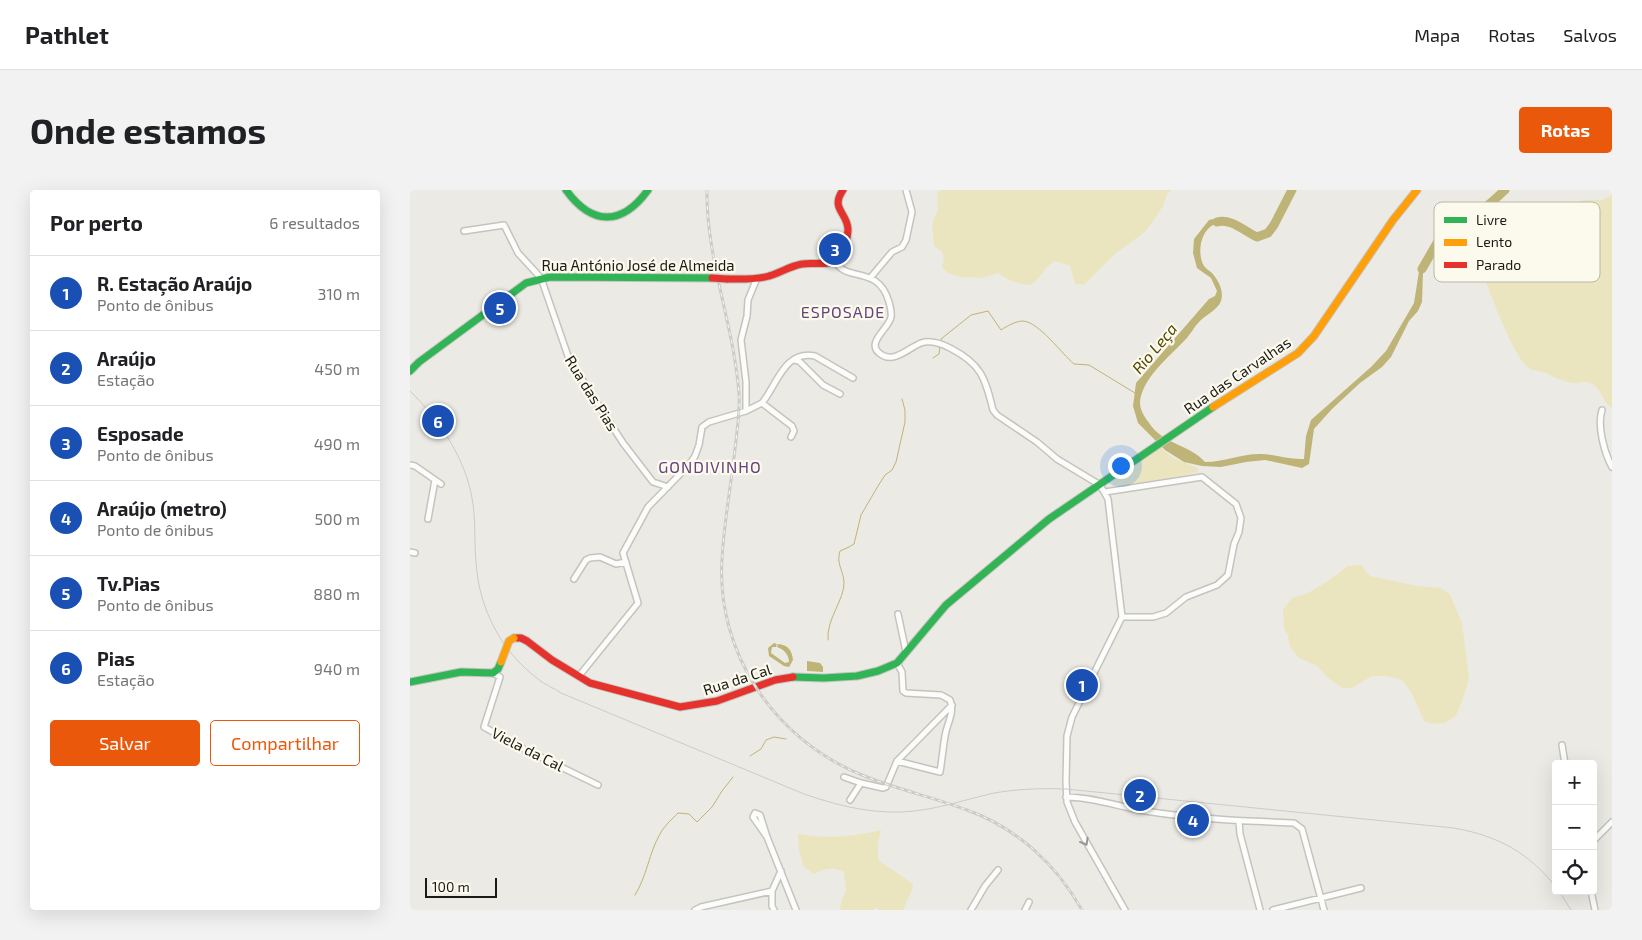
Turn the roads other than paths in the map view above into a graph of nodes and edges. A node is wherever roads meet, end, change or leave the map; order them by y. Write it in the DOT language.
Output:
graph roads {
  1 [pos="566,190"];
  2 [pos="573,190"];
  3 [pos="641,190"];
  4 [pos="648,190"];
  5 [pos="843,190"];
  6 [pos="906,190"];
  7 [pos="1417,190"];
  8 [pos="464,231"];
  9 [pos="835,261"];
  10 [pos="541,278"];
  11 [pos="757,278"];
  12 [pos="870,278"];
  13 [pos="794,359"];
  14 [pos="410,370"];
  15 [pos="853,378"];
  16 [pos="840,394"];
  17 [pos="762,403"];
  18 [pos="1602,410"];
  19 [pos="746,411"];
  20 [pos="791,437"];
  21 [pos="410,466"];
  22 [pos="1612,467"];
  23 [pos="435,480"];
  24 [pos="442,484"];
  25 [pos="1100,484"];
  26 [pos="668,487"];
  27 [pos="1105,492"];
  28 [pos="428,519"];
  29 [pos="626,562"];
  30 [pos="574,579"];
  31 [pos="898,614"];
  32 [pos="1122,617"];
  33 [pos="906,652"];
  34 [pos="897,663"];
  35 [pos="493,673"];
  36 [pos="579,676"];
  37 [pos="410,682"];
  38 [pos="952,705"];
  39 [pos="1562,745"];
  40 [pos="1564,760"];
  41 [pos="897,761"];
  42 [pos="844,777"];
  43 [pos="861,783"];
  44 [pos="598,785"];
  45 [pos="1066,797"];
  46 [pos="850,800"];
  47 [pos="1240,821"];
  48 [pos="1612,822"];
  49 [pos="767,837"];
  50 [pos="1597,838"];
  51 [pos="998,870"];
  52 [pos="781,871"];
  53 [pos="1361,888"];
  54 [pos="772,890"];
  55 [pos="1592,895"];
  56 [pos="1321,898"];
  57 [pos="1030,902"];
  58 [pos="695,910"];
  59 [pos="774,910"];
  60 [pos="796,910"];
  61 [pos="971,910"];
  62 [pos="1025,910"];
  63 [pos="1125,910"];
  64 [pos="1260,910"];
  65 [pos="1273,910"];
  66 [pos="1324,910"];
  67 [pos="1595,910"];
  1 -- 4 [label="main road"];
  2 -- 3 [label="main road"];
  5 -- 9 [label="main road"];
  6 -- 12 [label="street"];
  7 -- 25 [label="main road, Rua das Carvalhas"];
  8 -- 10 [label="street, Rua das Pias"];
  9 -- 11 [label="main road, Rua António José de Almeida"];
  9 -- 12 [label="street"];
  10 -- 11 [label="main road, Rua António José de Almeida, bridge"];
  10 -- 14 [label="main road, Rua António José de Almeida"];
  10 -- 26 [label="street, Rua das Pias"];
  11 -- 19 [label="street"];
  12 -- 25 [label="street"];
  13 -- 15 [label="street"];
  13 -- 16 [label="street"];
  13 -- 17 [label="street"];
  17 -- 19 [label="street"];
  17 -- 20 [label="street"];
  18 -- 22 [label="street"];
  19 -- 26 [label="street"];
  21 -- 23 [label="street"];
  23 -- 24 [label="street"];
  23 -- 28 [label="street"];
  25 -- 27 [label="street"];
  25 -- 33 [label="main road, Rua da Cal"];
  26 -- 29 [label="street"];
  27 -- 32 [label="street"];
  27 -- 32 [label="street"];
  29 -- 30 [label="street"];
  29 -- 36 [label="street"];
  31 -- 33 [label="street"];
  32 -- 45 [label="street"];
  33 -- 34 [label="main road, Rua da Cal"];
  34 -- 36 [label="main road, Rua da Cal"];
  34 -- 38 [label="street"];
  35 -- 36 [label="main road, Rua da Cal, bridge"];
  35 -- 37 [label="main road"];
  35 -- 44 [label="street, Viela da Cal"];
  38 -- 41 [label="street"];
  38 -- 41 [label="street"];
  39 -- 40 [label="street"];
  41 -- 43 [label="street"];
  42 -- 43 [label="street"];
  43 -- 46 [label="street"];
  45 -- 47 [label="street"];
  45 -- 63 [label="street, one-way"];
  47 -- 56 [label="street"];
  47 -- 64 [label="street"];
  48 -- 50 [label="street"];
  49 -- 52 [label="street"];
  51 -- 61 [label="street"];
  52 -- 54 [label="street"];
  52 -- 60 [label="street"];
  53 -- 56 [label="street"];
  54 -- 58 [label="street"];
  54 -- 59 [label="street"];
  55 -- 67 [label="street"];
  56 -- 65 [label="street"];
  56 -- 66 [label="street"];
  57 -- 62 [label="street"];
}
